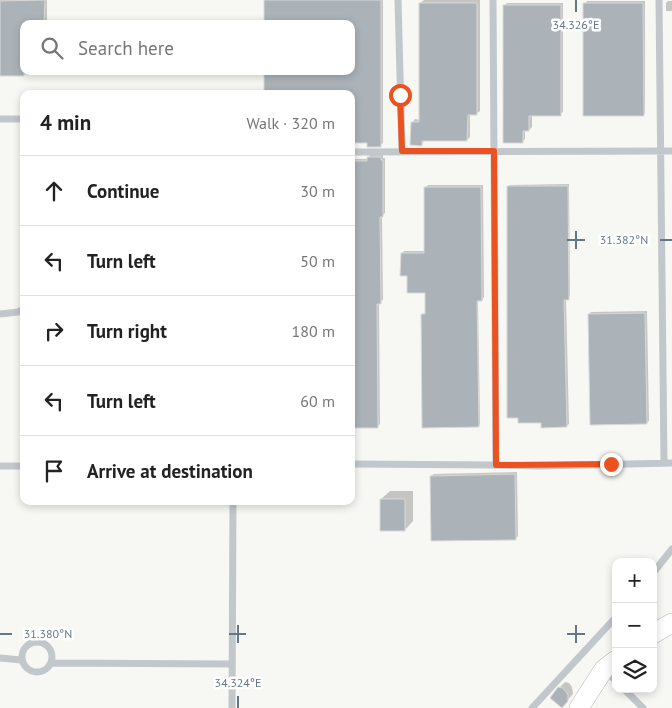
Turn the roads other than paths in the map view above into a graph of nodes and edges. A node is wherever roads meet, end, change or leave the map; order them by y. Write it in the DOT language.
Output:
graph roads {
  1 [pos="398,0"];
  2 [pos="493,0"];
  3 [pos="659,0"];
  4 [pos="0,119"];
  5 [pos="20,119"];
  6 [pos="402,151"];
  7 [pos="494,151"];
  8 [pos="661,151"];
  9 [pos="672,151"];
  10 [pos="355,152"];
  11 [pos="20,311"];
  12 [pos="0,314"];
  13 [pos="664,463"];
  14 [pos="672,463"];
  15 [pos="355,464"];
  16 [pos="496,465"];
  17 [pos="0,466"];
  18 [pos="20,466"];
  19 [pos="233,505"];
  20 [pos="672,549"];
  21 [pos="657,568"];
  22 [pos="612,621"];
  23 [pos="672,623"];
  24 [pos="657,632"];
  25 [pos="0,658"];
  26 [pos="21,660"];
  27 [pos="51,663"];
  28 [pos="231,664"];
  29 [pos="612,670"];
  30 [pos="628,693"];
  31 [pos="232,708"];
  32 [pos="532,708"];
  33 [pos="578,708"];
  34 [pos="643,708"];
  1 -- 6 [label="lane"];
  2 -- 7 [label="lane"];
  3 -- 8 [label="lane"];
  4 -- 5 [label="lane"];
  6 -- 7 [label="lane"];
  6 -- 10 [label="lane"];
  7 -- 8 [label="lane"];
  7 -- 16 [label="lane"];
  8 -- 9 [label="lane"];
  8 -- 13 [label="lane"];
  11 -- 12 [label="lane"];
  13 -- 14 [label="lane"];
  13 -- 16 [label="lane"];
  15 -- 16 [label="lane"];
  17 -- 18 [label="lane"];
  19 -- 28 [label="lane"];
  20 -- 21 [label="lane"];
  22 -- 32 [label="lane"];
  23 -- 24 [label="street"];
  25 -- 26 [label="lane"];
  26 -- 27 [label="lane"];
  26 -- 27 [label="lane"];
  27 -- 28 [label="lane"];
  28 -- 31 [label="lane"];
  29 -- 33 [label="street"];
  30 -- 34 [label="lane"];
}
